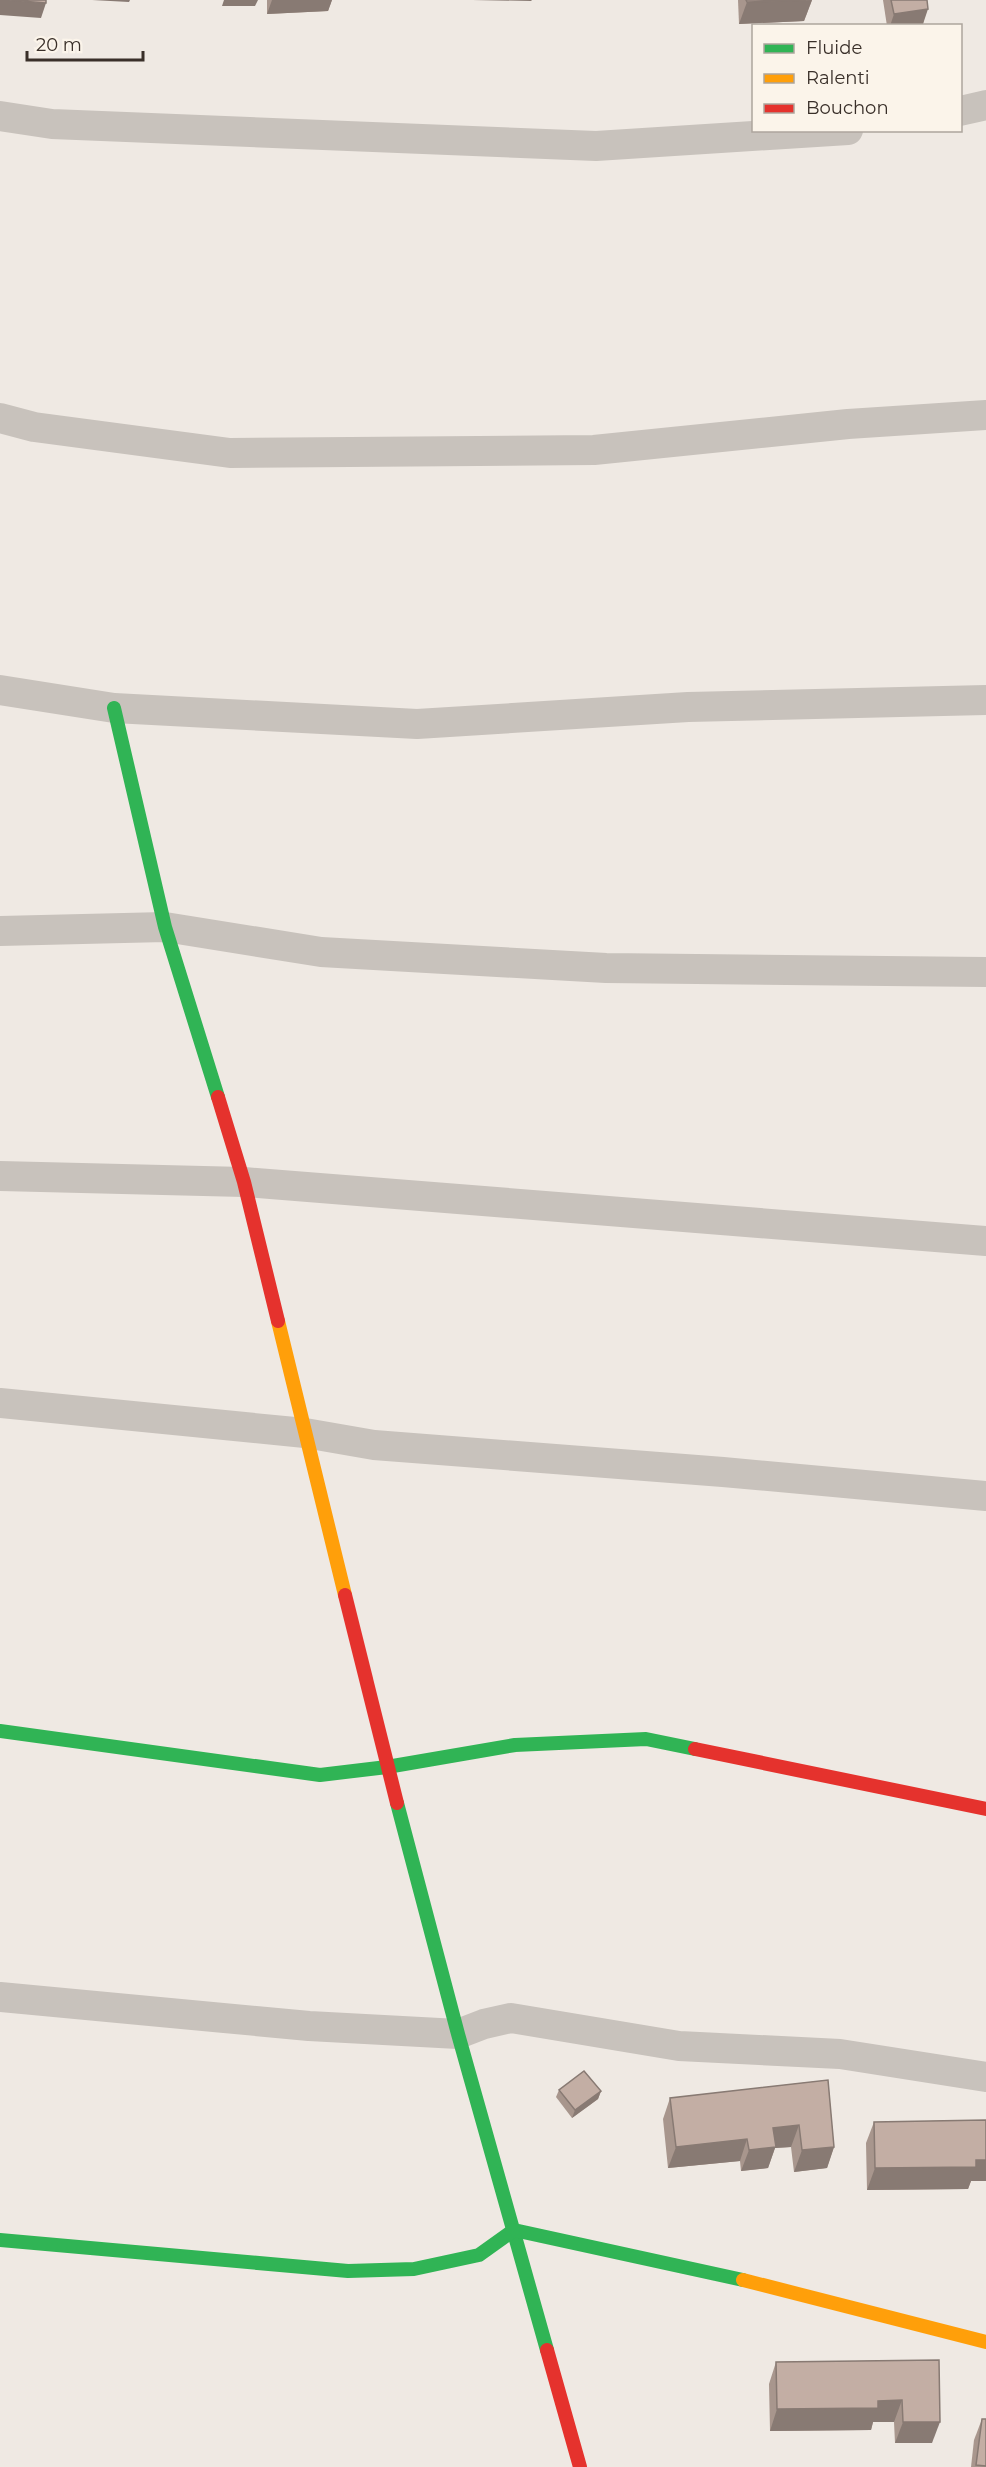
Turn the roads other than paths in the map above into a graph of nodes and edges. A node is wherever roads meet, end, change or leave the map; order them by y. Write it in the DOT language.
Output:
graph roads {
  1 [pos="986,105"];
  2 [pos="962,111"];
  3 [pos="0,116"];
  4 [pos="816,132"];
  5 [pos="986,415"];
  6 [pos="0,418"];
  7 [pos="0,690"];
  8 [pos="986,700"];
  9 [pos="114,708"];
  10 [pos="165,927"];
  11 [pos="0,931"];
  12 [pos="986,972"];
  13 [pos="0,1176"];
  14 [pos="244,1182"];
  15 [pos="986,1241"];
  16 [pos="0,1403"];
  17 [pos="305,1433"];
  18 [pos="986,1496"];
  19 [pos="0,1731"];
  20 [pos="387,1767"];
  21 [pos="986,1809"];
  22 [pos="0,1997"];
  23 [pos="458,2034"];
  24 [pos="986,2077"];
  25 [pos="514,2230"];
  26 [pos="0,2240"];
  27 [pos="986,2342"];
  28 [pos="580,2467"];
  1 -- 2 [label="street"];
  3 -- 4 [label="street"];
  5 -- 6 [label="street"];
  7 -- 9 [label="street"];
  8 -- 9 [label="street"];
  9 -- 10 [label="street"];
  10 -- 11 [label="street"];
  10 -- 12 [label="street"];
  10 -- 14 [label="street"];
  13 -- 14 [label="street"];
  14 -- 15 [label="street"];
  14 -- 17 [label="street"];
  16 -- 17 [label="street"];
  17 -- 18 [label="street"];
  17 -- 20 [label="street"];
  19 -- 20 [label="street"];
  20 -- 21 [label="street"];
  20 -- 23 [label="street"];
  22 -- 23 [label="street"];
  23 -- 24 [label="street"];
  23 -- 25 [label="street"];
  25 -- 26 [label="street"];
  25 -- 27 [label="street"];
  25 -- 28 [label="street"];
}
